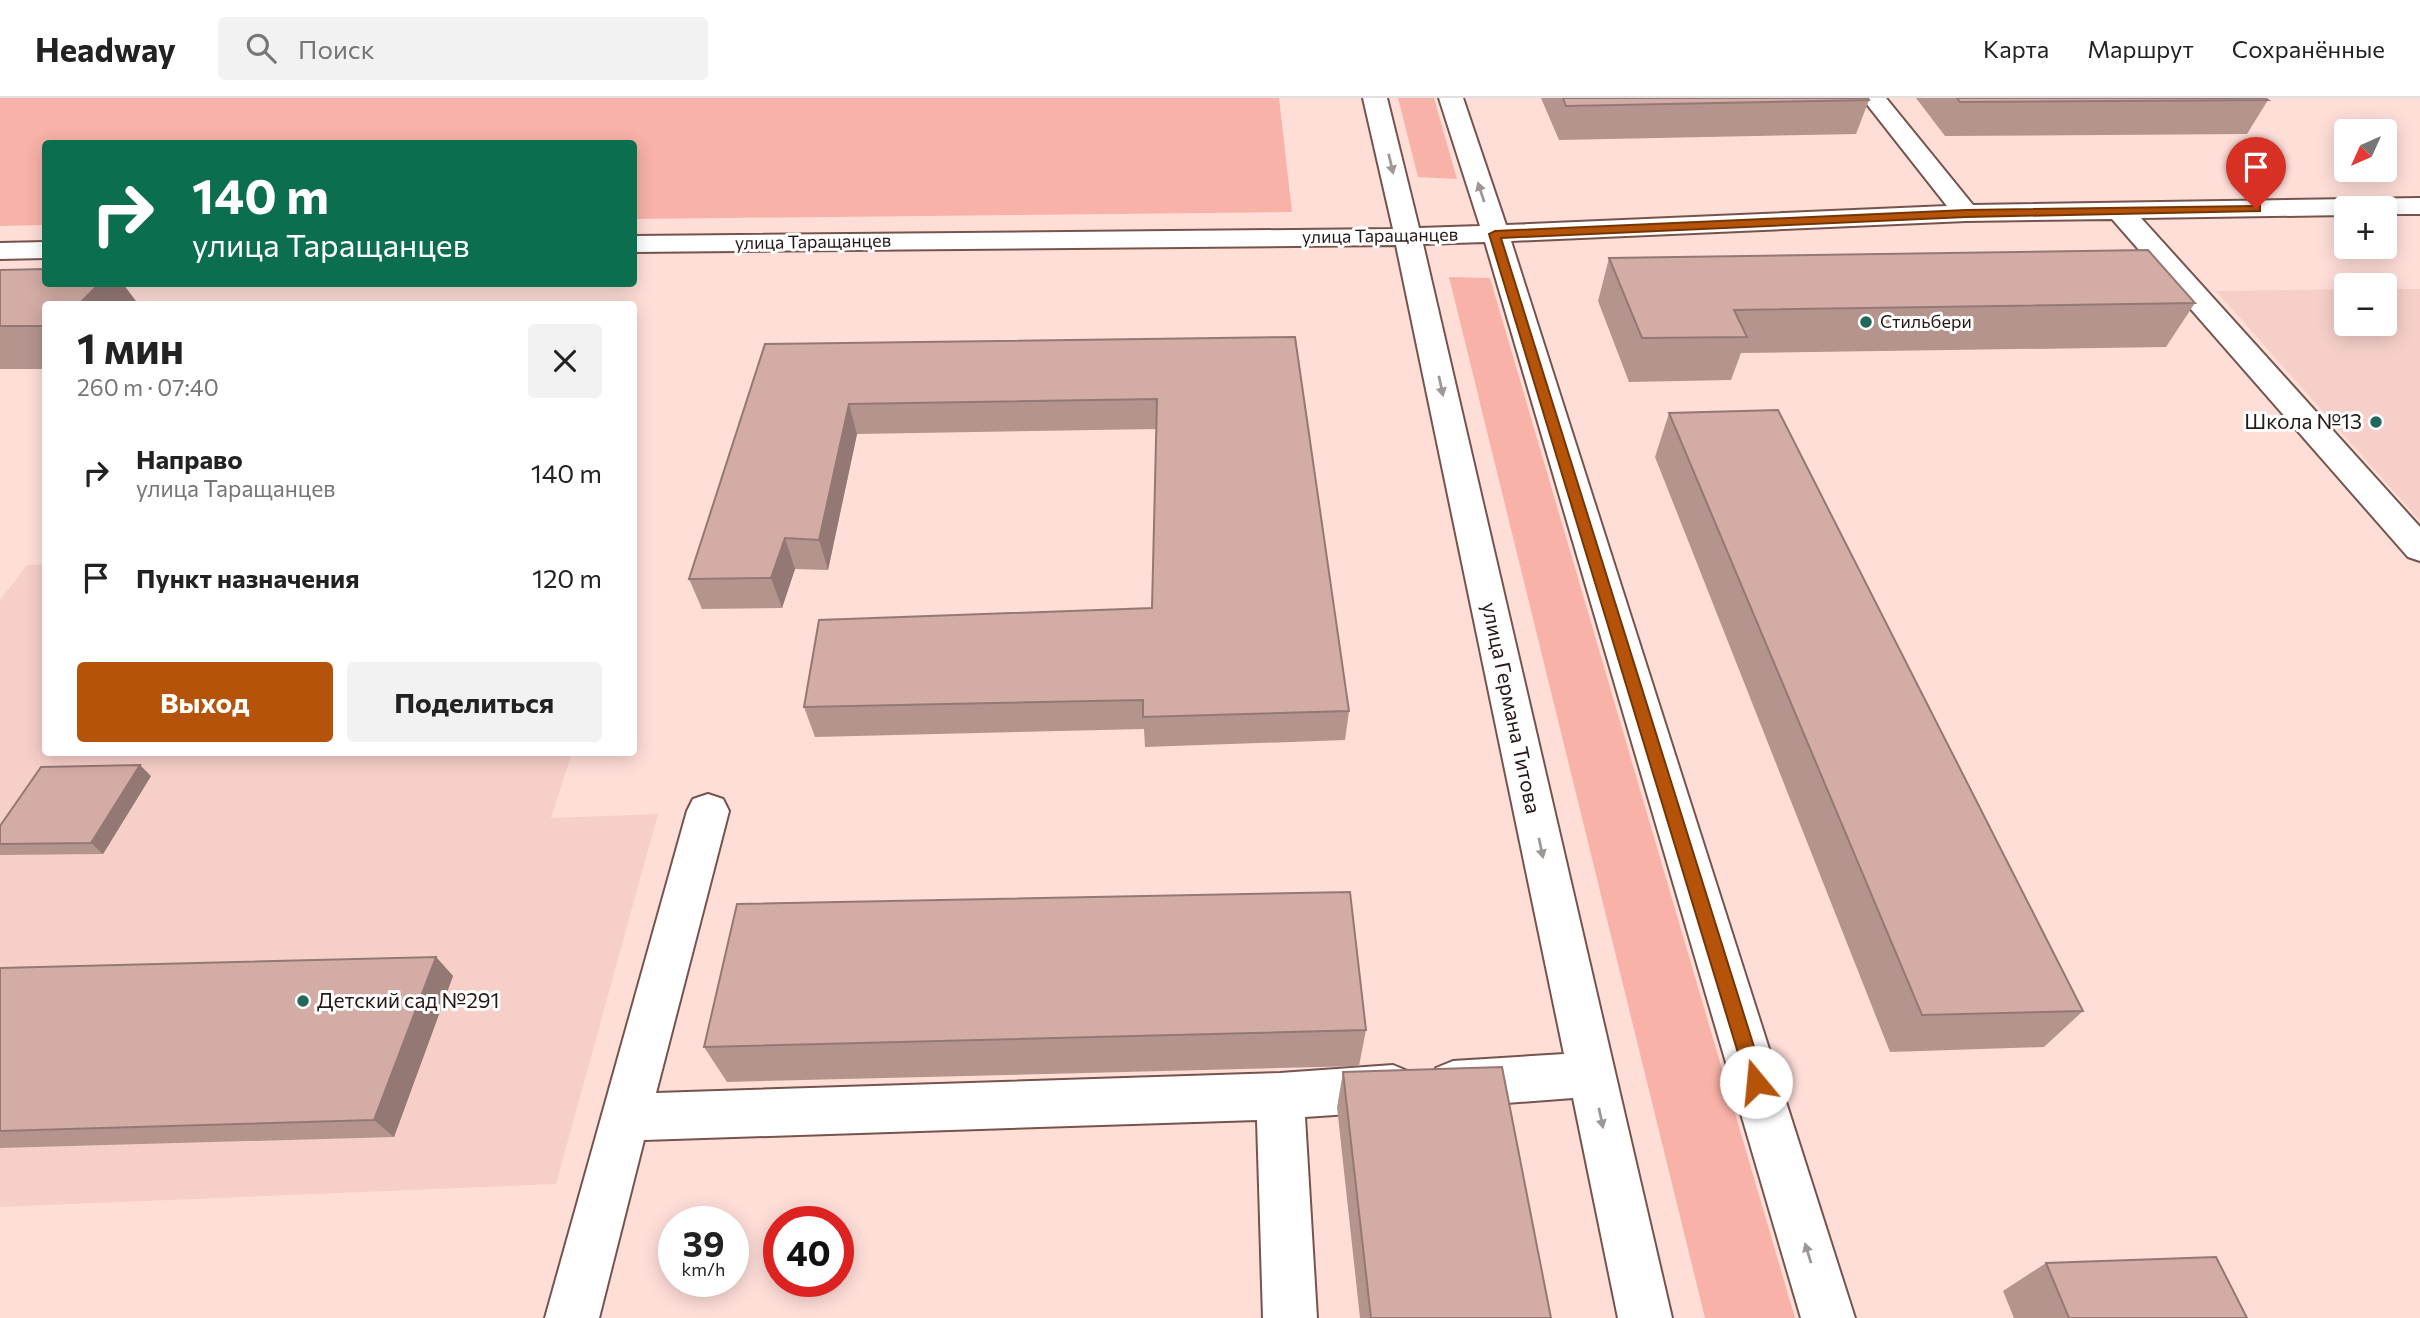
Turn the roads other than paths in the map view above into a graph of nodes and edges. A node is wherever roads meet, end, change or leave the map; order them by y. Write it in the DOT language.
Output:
graph roads {
  1 [pos="1375,98"];
  2 [pos="1451,98"];
  3 [pos="1874,98"];
  4 [pos="2420,206"];
  5 [pos="2120,211"];
  6 [pos="1966,213"];
  7 [pos="1495,234"];
  8 [pos="1406,237"];
  9 [pos="637,244"];
  10 [pos="42,250"];
  11 [pos="0,251"];
  12 [pos="2420,550"];
  13 [pos="708,811"];
  14 [pos="1591,1074"];
  15 [pos="1280,1096"];
  16 [pos="625,1117"];
  17 [pos="572,1318"];
  18 [pos="1290,1318"];
  19 [pos="1645,1318"];
  20 [pos="1828,1318"];
  1 -- 8 [label="street, улица Германа Титова, one-way"];
  7 -- 2 [label="street, one-way"];
  3 -- 6 [label="street"];
  4 -- 5 [label="street, улица Таращанцев"];
  5 -- 6 [label="street, улица Таращанцев"];
  5 -- 12 [label="street"];
  6 -- 7 [label="street, улица Таращанцев"];
  7 -- 8 [label="street, улица Таращанцев"];
  20 -- 7 [label="street, one-way"];
  8 -- 9 [label="street, улица Таращанцев"];
  8 -- 14 [label="street, улица Германа Титова, one-way"];
  10 -- 11 [label="street"];
  13 -- 16 [label="street"];
  14 -- 15 [label="street"];
  14 -- 19 [label="street, улица Германа Титова, one-way"];
  15 -- 16 [label="street"];
  15 -- 18 [label="street"];
  16 -- 17 [label="street"];
}
